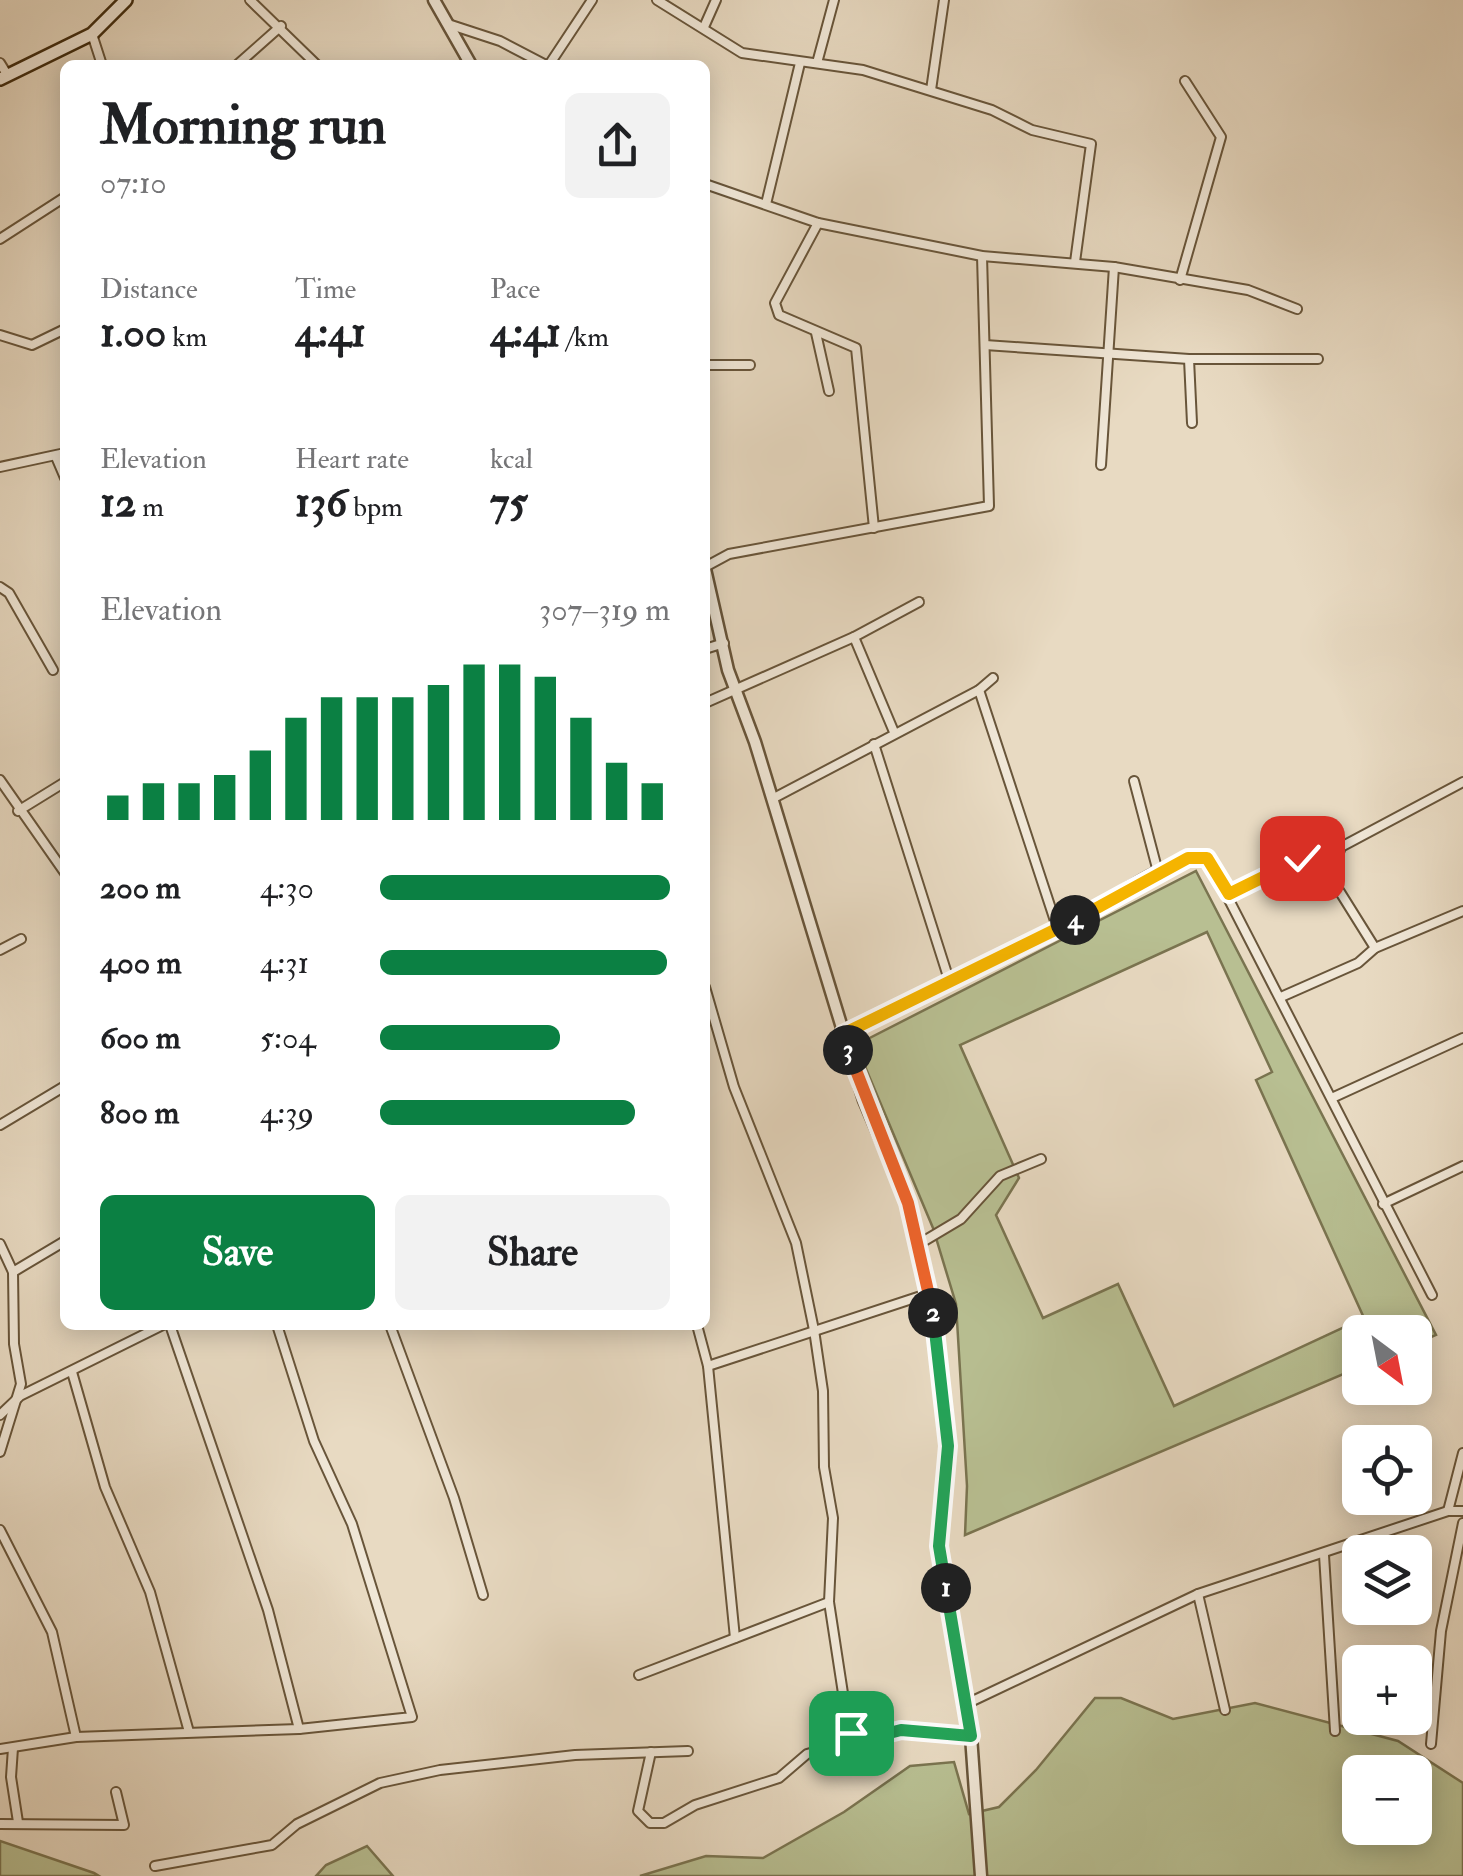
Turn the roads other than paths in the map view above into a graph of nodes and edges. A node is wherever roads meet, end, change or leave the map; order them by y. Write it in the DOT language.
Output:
graph roads {
  1 [pos="126,0"];
  2 [pos="250,0"];
  3 [pos="434,0"];
  4 [pos="592,0"];
  5 [pos="657,0"];
  6 [pos="716,0"];
  7 [pos="834,0"];
  8 [pos="944,0"];
  9 [pos="448,24"];
  10 [pos="281,26"];
  11 [pos="704,27"];
  12 [pos="92,34"];
  13 [pos="100,60"];
  14 [pos="242,60"];
  15 [pos="312,60"];
  16 [pos="467,60"];
  17 [pos="538,60"];
  18 [pos="551,60"];
  19 [pos="0,63"];
  20 [pos="800,63"];
  21 [pos="817,63"];
  22 [pos="4,78"];
  23 [pos="1185,82"];
  24 [pos="931,90"];
  25 [pos="710,186"];
  26 [pos="60,200"];
  27 [pos="766,204"];
  28 [pos="818,223"];
  29 [pos="0,239"];
  30 [pos="982,256"];
  31 [pos="1075,262"];
  32 [pos="1114,267"];
  33 [pos="1180,280"];
  34 [pos="1296,310"];
  35 [pos="60,332"];
  36 [pos="816,333"];
  37 [pos="0,335"];
  38 [pos="985,344"];
  39 [pos="1108,353"];
  40 [pos="1189,359"];
  41 [pos="1318,359"];
  42 [pos="750,364"];
  43 [pos="710,365"];
  44 [pos="829,391"];
  45 [pos="1192,423"];
  46 [pos="60,455"];
  47 [pos="1101,465"];
  48 [pos="0,466"];
  49 [pos="874,528"];
  50 [pos="710,570"];
  51 [pos="0,586"];
  52 [pos="710,589"];
  53 [pos="919,602"];
  54 [pos="854,636"];
  55 [pos="724,643"];
  56 [pos="710,647"];
  57 [pos="53,670"];
  58 [pos="993,678"];
  59 [pos="735,687"];
  60 [pos="979,690"];
  61 [pos="710,700"];
  62 [pos="894,732"];
  63 [pos="874,744"];
  64 [pos="0,780"];
  65 [pos="1134,782"];
  66 [pos="1463,782"];
  67 [pos="60,785"];
  68 [pos="772,799"];
  69 [pos="18,811"];
  70 [pos="1341,847"];
  71 [pos="60,865"];
  72 [pos="1158,872"];
  73 [pos="1229,894"];
  74 [pos="1463,910"];
  75 [pos="1058,930"];
  76 [pos="21,939"];
  77 [pos="1375,948"];
  78 [pos="0,950"];
  79 [pos="950,983"];
  80 [pos="1280,997"];
  81 [pos="710,1019"];
  82 [pos="843,1034"];
  83 [pos="1463,1038"];
  84 [pos="60,1089"];
  85 [pos="1334,1097"];
  86 [pos="0,1125"];
  87 [pos="1041,1158"];
  88 [pos="1463,1166"];
  89 [pos="1383,1204"];
  90 [pos="0,1244"];
  91 [pos="60,1244"];
  92 [pos="919,1244"];
  93 [pos="13,1272"];
  94 [pos="930,1293"];
  95 [pos="1432,1295"];
  96 [pos="156,1330"];
  97 [pos="168,1330"];
  98 [pos="279,1330"];
  99 [pos="392,1330"];
  100 [pos="698,1330"];
  101 [pos="814,1330"];
  102 [pos="708,1366"];
  103 [pos="72,1372"];
  104 [pos="20,1396"];
  105 [pos="0,1416"];
  106 [pos="0,1452"];
  107 [pos="1463,1452"];
  108 [pos="1448,1511"];
  109 [pos="1463,1511"];
  110 [pos="1463,1523"];
  111 [pos="0,1530"];
  112 [pos="1324,1556"];
  113 [pos="1198,1594"];
  114 [pos="483,1595"];
  115 [pos="829,1602"];
  116 [pos="735,1638"];
  117 [pos="639,1676"];
  118 [pos="964,1705"];
  119 [pos="1225,1710"];
  120 [pos="299,1728"];
  121 [pos="1334,1731"];
  122 [pos="190,1732"];
  123 [pos="76,1737"];
  124 [pos="858,1741"];
  125 [pos="971,1742"];
  126 [pos="1431,1744"];
  127 [pos="13,1748"];
  128 [pos="0,1749"];
  129 [pos="688,1751"];
  130 [pos="650,1752"];
  131 [pos="116,1792"];
  132 [pos="18,1822"];
  133 [pos="0,1824"];
  134 [pos="155,1866"];
  135 [pos="981,1874"];
  1 -- 12 [label="main road"];
  2 -- 10 [label="street"];
  3 -- 9 [label="street"];
  4 -- 18 [label="street"];
  5 -- 11 [label="street"];
  6 -- 11 [label="street"];
  7 -- 21 [label="street"];
  8 -- 24 [label="street"];
  9 -- 16 [label="street"];
  9 -- 17 [label="street"];
  10 -- 14 [label="street"];
  10 -- 15 [label="street"];
  11 -- 20 [label="street"];
  12 -- 13 [label="street"];
  12 -- 22 [label="main road"];
  19 -- 22 [label="street"];
  20 -- 21 [label="street"];
  20 -- 27 [label="street"];
  21 -- 24 [label="street"];
  23 -- 33 [label="street"];
  24 -- 31 [label="street"];
  25 -- 27 [label="street"];
  26 -- 29 [label="street"];
  27 -- 28 [label="street"];
  28 -- 30 [label="street"];
  28 -- 36 [label="street"];
  30 -- 31 [label="street"];
  30 -- 38 [label="street"];
  31 -- 32 [label="street"];
  32 -- 33 [label="street"];
  32 -- 39 [label="street"];
  33 -- 34 [label="street"];
  35 -- 37 [label="street"];
  36 -- 44 [label="street"];
  36 -- 49 [label="street"];
  38 -- 39 [label="street"];
  38 -- 49 [label="street"];
  39 -- 40 [label="street"];
  39 -- 47 [label="street"];
  40 -- 41 [label="street"];
  40 -- 45 [label="street"];
  42 -- 43 [label="street"];
  46 -- 48 [label="street"];
  49 -- 50 [label="street"];
  51 -- 57 [label="street"];
  52 -- 55 [label="street"];
  53 -- 54 [label="street"];
  54 -- 59 [label="street"];
  54 -- 62 [label="street"];
  55 -- 56 [label="street"];
  55 -- 59 [label="street"];
  58 -- 60 [label="street"];
  59 -- 61 [label="street"];
  59 -- 68 [label="street"];
  60 -- 62 [label="street"];
  60 -- 75 [label="street"];
  62 -- 63 [label="street"];
  63 -- 68 [label="street"];
  63 -- 79 [label="street"];
  64 -- 69 [label="street"];
  65 -- 72 [label="street"];
  66 -- 70 [label="street"];
  67 -- 69 [label="street"];
  68 -- 82 [label="street"];
  69 -- 71 [label="street"];
  70 -- 73 [label="street"];
  70 -- 77 [label="street"];
  72 -- 73 [label="street"];
  72 -- 75 [label="street"];
  73 -- 80 [label="street"];
  74 -- 77 [label="street"];
  75 -- 79 [label="street"];
  76 -- 78 [label="street"];
  77 -- 80 [label="street"];
  79 -- 82 [label="street"];
  80 -- 85 [label="street"];
  81 -- 101 [label="street"];
  82 -- 92 [label="street"];
  83 -- 85 [label="street"];
  84 -- 86 [label="street"];
  85 -- 89 [label="street"];
  87 -- 92 [label="street"];
  88 -- 89 [label="street"];
  89 -- 95 [label="street"];
  90 -- 93 [label="street"];
  91 -- 93 [label="street"];
  92 -- 94 [label="street"];
  93 -- 104 [label="street"];
  94 -- 101 [label="street"];
  94 -- 118 [label="street"];
  96 -- 103 [label="street"];
  97 -- 120 [label="street"];
  98 -- 120 [label="street"];
  99 -- 114 [label="street"];
  100 -- 102 [label="street"];
  101 -- 102 [label="street"];
  101 -- 115 [label="street"];
  102 -- 116 [label="street"];
  103 -- 104 [label="street"];
  103 -- 122 [label="street"];
  104 -- 105 [label="street"];
  104 -- 106 [label="street"];
  107 -- 108 [label="street"];
  108 -- 109 [label="street"];
  108 -- 112 [label="street"];
  110 -- 126 [label="street"];
  111 -- 123 [label="street"];
  112 -- 113 [label="street"];
  112 -- 121 [label="street"];
  113 -- 118 [label="street"];
  113 -- 119 [label="street"];
  115 -- 116 [label="street"];
  115 -- 124 [label="street"];
  116 -- 117 [label="street"];
  118 -- 125 [label="street"];
  120 -- 122 [label="street"];
  122 -- 123 [label="street"];
  123 -- 127 [label="street"];
  124 -- 125 [label="street"];
  124 -- 130 [label="street"];
  125 -- 135 [label="street"];
  127 -- 128 [label="street"];
  127 -- 132 [label="street"];
  129 -- 130 [label="street"];
  130 -- 134 [label="street"];
  131 -- 132 [label="street"];
  132 -- 133 [label="street"];
}
